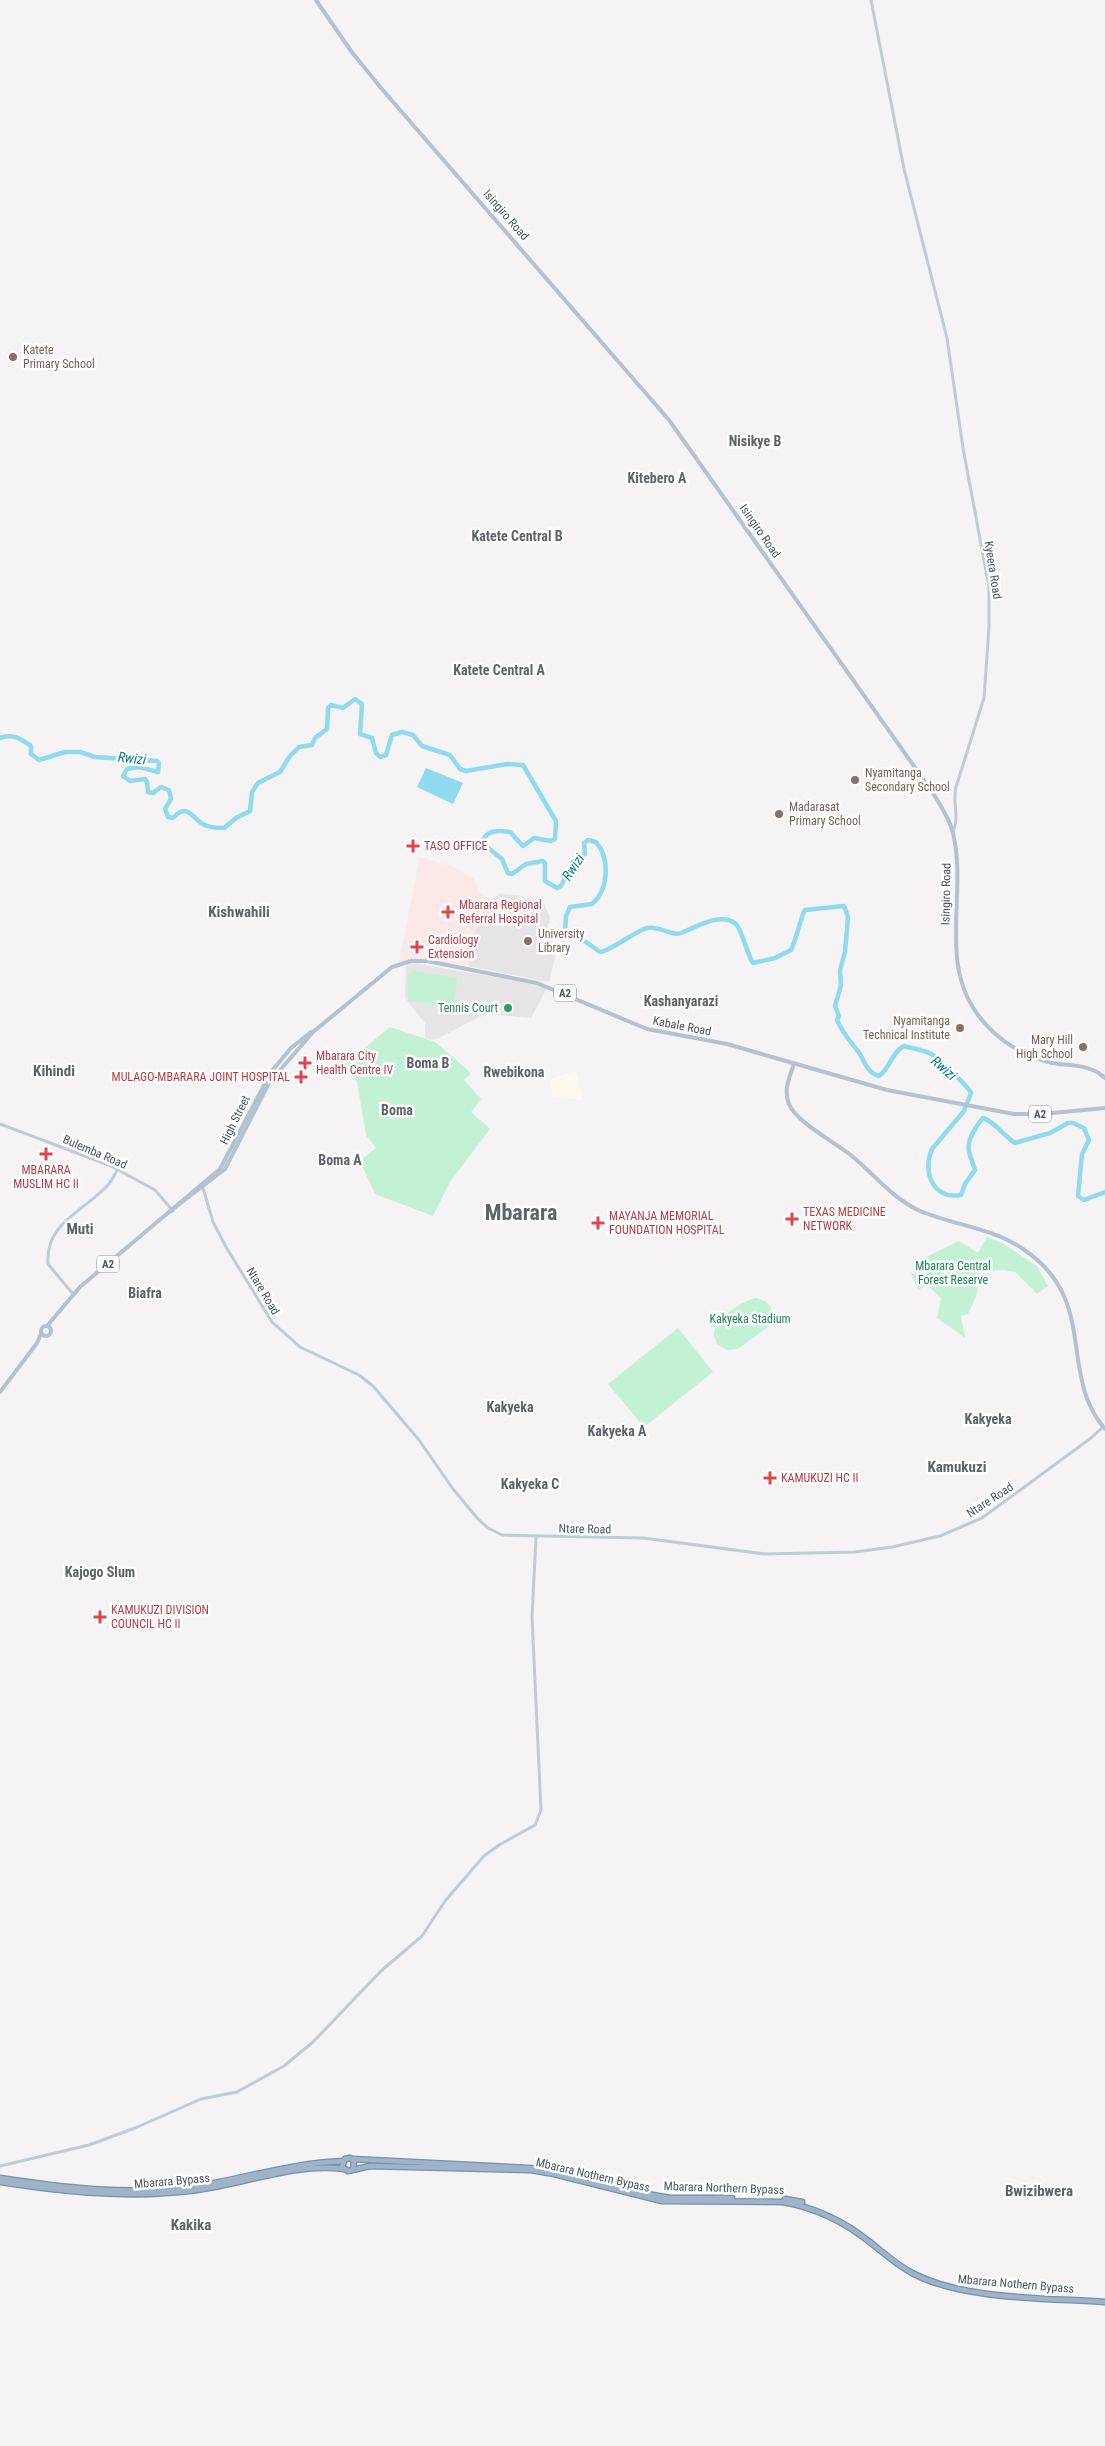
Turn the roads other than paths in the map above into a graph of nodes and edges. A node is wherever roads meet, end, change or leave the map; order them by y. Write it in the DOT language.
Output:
graph roads {
  1 [pos="316,0"];
  2 [pos="871,0"];
  3 [pos="953,832"];
  4 [pos="344,1006"];
  5 [pos="787,1062"];
  6 [pos="794,1063"];
  7 [pos="800,1066"];
  8 [pos="791,1072"];
  9 [pos="1105,1078"];
  10 [pos="1105,1108"];
  11 [pos="0,1124"];
  12 [pos="816,1129"];
  13 [pos="118,1169"];
  14 [pos="215,1177"];
  15 [pos="203,1188"];
  16 [pos="171,1211"];
  17 [pos="73,1294"];
  18 [pos="48,1327"];
  19 [pos="41,1334"];
  20 [pos="46,1336"];
  21 [pos="37,1343"];
  22 [pos="0,1392"];
  23 [pos="1104,1428"];
  24 [pos="536,1537"];
  25 [pos="352,2159"];
  26 [pos="343,2161"];
  27 [pos="0,2166"];
  28 [pos="344,2169"];
  29 [pos="353,2169"];
  30 [pos="0,2178"];
  31 [pos="0,2182"];
  32 [pos="1105,2301"];
  1 -- 3 [label="main road, Isingiro Road"];
  2 -- 3 [label="main road, Kyeera Road"];
  3 -- 9 [label="main road, Isingiro Road"];
  4 -- 5 [label="main road, Kabale Road / A2"];
  4 -- 14 [label="main road, High Street / A2"];
  5 -- 6 [label="main road, Kabale Road / A2"];
  5 -- 12 [label="main road"];
  6 -- 7 [label="main road, Kabale Road / A2"];
  6 -- 8 [label="main road"];
  7 -- 8 [label="main road"];
  7 -- 10 [label="main road, Kabale Road / A2"];
  8 -- 12 [label="main road"];
  11 -- 13 [label="main road, Bulemba Road"];
  12 -- 23 [label="main road"];
  13 -- 16 [label="main road, Bulemba Road"];
  13 -- 17 [label="main road"];
  14 -- 15 [label="main road, High Street / A2"];
  14 -- 16 [label="main road, High Street / A2"];
  15 -- 16 [label="main road, High Street / A2"];
  15 -- 24 [label="main road, Ntare Road"];
  16 -- 17 [label="main road, High Street / A2"];
  17 -- 18 [label="main road, High Street / A2"];
  18 -- 19 [label="main road, A2"];
  18 -- 20 [label="main road, A2"];
  19 -- 20 [label="main road"];
  19 -- 21 [label="main road, A2"];
  20 -- 21 [label="main road, A2"];
  21 -- 22 [label="main road, A2"];
  23 -- 24 [label="main road, Ntare Road"];
  24 -- 27 [label="main road"];
  25 -- 26 [label="highway"];
  25 -- 29 [label="highway"];
  25 -- 32 [label="highway, Mbarara Northern Bypass"];
  26 -- 28 [label="highway"];
  26 -- 30 [label="highway, Mbarara Bypass"];
  28 -- 29 [label="highway"];
  28 -- 31 [label="highway, Mbarara Bypass"];
  29 -- 32 [label="highway, Mbarara Nothern Bypass"];
}
